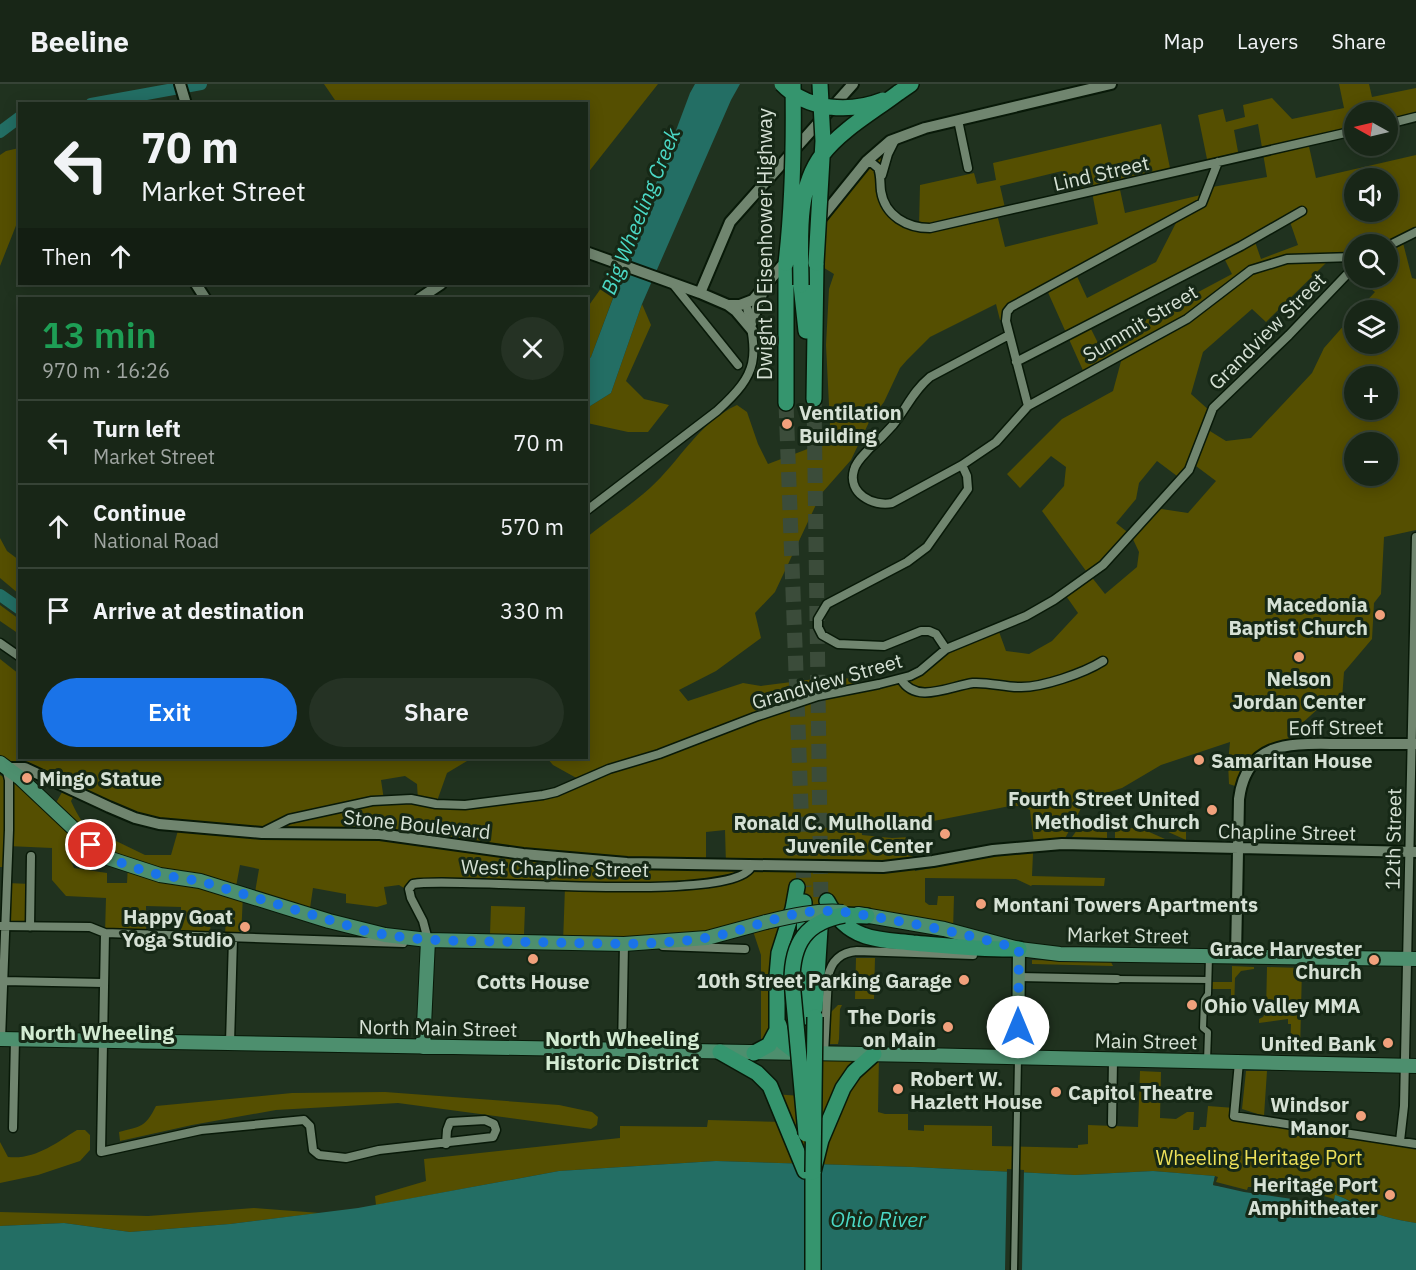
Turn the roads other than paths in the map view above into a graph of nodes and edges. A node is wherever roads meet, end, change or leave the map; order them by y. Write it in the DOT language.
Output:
graph roads {
  1 [pos="180,84"];
  2 [pos="783,84"];
  3 [pos="793,84"];
  4 [pos="819,84"];
  5 [pos="853,84"];
  6 [pos="1111,84"];
  7 [pos="904,89"];
  8 [pos="185,102"];
  9 [pos="1416,117"];
  10 [pos="958,120"];
  11 [pos="1398,122"];
  12 [pos="1344,133"];
  13 [pos="897,138"];
  14 [pos="1218,162"];
  15 [pos="865,163"];
  16 [pos="968,168"];
  17 [pos="881,181"];
  18 [pos="1302,211"];
  19 [pos="1416,232"];
  20 [pos="1398,241"];
  21 [pos="590,254"];
  22 [pos="1344,257"];
  23 [pos="786,263"];
  24 [pos="1344,277"];
  25 [pos="670,282"];
  26 [pos="440,285"];
  27 [pos="763,290"];
  28 [pos="700,293"];
  29 [pos="422,297"];
  30 [pos="746,303"];
  31 [pos="728,305"];
  32 [pos="751,327"];
  33 [pos="1009,335"];
  34 [pos="1016,362"];
  35 [pos="738,365"];
  36 [pos="786,403"];
  37 [pos="1028,406"];
  38 [pos="962,465"];
  39 [pos="588,509"];
  40 [pos="1416,537"];
  41 [pos="0,643"];
  42 [pos="1414,645"];
  43 [pos="946,649"];
  44 [pos="18,656"];
  45 [pos="1103,662"];
  46 [pos="901,679"];
  47 [pos="1413,744"];
  48 [pos="2,766"];
  49 [pos="262,832"];
  50 [pos="1238,849"];
  51 [pos="1413,852"];
  52 [pos="31,856"];
  53 [pos="752,865"];
  54 [pos="834,866"];
  55 [pos="843,914"];
  56 [pos="867,916"];
  57 [pos="2,926"];
  58 [pos="30,927"];
  59 [pos="105,933"];
  60 [pos="233,938"];
  61 [pos="428,940"];
  62 [pos="628,944"];
  63 [pos="1019,949"];
  64 [pos="746,950"];
  65 [pos="1209,956"];
  66 [pos="1236,956"];
  67 [pos="1411,959"];
  68 [pos="2,960"];
  69 [pos="1018,977"];
  70 [pos="1117,979"];
  71 [pos="1208,980"];
  72 [pos="3,981"];
  73 [pos="103,983"];
  74 [pos="811,1017"];
  75 [pos="778,1022"];
  76 [pos="5,1039"];
  77 [pos="103,1040"];
  78 [pos="230,1043"];
  79 [pos="423,1047"];
  80 [pos="622,1050"];
  81 [pos="720,1052"];
  82 [pos="754,1053"];
  83 [pos="797,1053"];
  84 [pos="824,1054"];
  85 [pos="874,1054"];
  86 [pos="1018,1058"];
  87 [pos="1113,1060"];
  88 [pos="1207,1062"];
  89 [pos="1239,1062"];
  90 [pos="1410,1066"];
  91 [pos="1112,1123"];
  92 [pos="13,1128"];
  93 [pos="806,1134"];
  94 [pos="1400,1141"];
  95 [pos="446,1144"];
  96 [pos="1416,1144"];
  97 [pos="809,1172"];
  98 [pos="804,1270"];
  99 [pos="813,1270"];
  100 [pos="1014,1270"];
  1 -- 8 [label="street"];
  2 -- 7 [label="highway, bridge"];
  2 -- 23 [label="highway, Dwight D Eisenhower Highway, bridge"];
  3 -- 23 [label="highway, bridge"];
  4 -- 7 [label="highway, bridge"];
  5 -- 28 [label="street"];
  6 -- 10 [label="street"];
  9 -- 11 [label="street"];
  10 -- 13 [label="street"];
  10 -- 16 [label="street"];
  12 -- 14 [label="street, Lind Street"];
  13 -- 15 [label="street"];
  13 -- 17 [label="street"];
  14 -- 17 [label="street, Lind Street"];
  14 -- 33 [label="street"];
  15 -- 17 [label="street, Lind Street"];
  15 -- 27 [label="street"];
  18 -- 34 [label="street"];
  19 -- 20 [label="street"];
  21 -- 25 [label="street"];
  22 -- 37 [label="street, Summit Street"];
  23 -- 36 [label="highway, Dwight D Eisenhower Highway"];
  24 -- 43 [label="street, Grandview Street"];
  25 -- 28 [label="street"];
  25 -- 35 [label="street"];
  26 -- 29 [label="street"];
  27 -- 30 [label="street"];
  27 -- 32 [label="street"];
  28 -- 31 [label="street"];
  30 -- 31 [label="street"];
  30 -- 32 [label="street"];
  31 -- 32 [label="street"];
  32 -- 39 [label="street"];
  33 -- 34 [label="street"];
  33 -- 38 [label="street, Summit Street"];
  34 -- 37 [label="street"];
  37 -- 38 [label="street, Summit Street"];
  38 -- 43 [label="street"];
  40 -- 42 [label="street, 12th Street"];
  41 -- 44 [label="street"];
  42 -- 47 [label="street, 12th Street"];
  43 -- 46 [label="street, Grandview Street"];
  45 -- 46 [label="street"];
  46 -- 49 [label="street, Grandview Street"];
  47 -- 50 [label="street, Eoff Street"];
  47 -- 51 [label="street, 12th Street"];
  48 -- 49 [label="street, Stone Boulevard"];
  48 -- 57 [label="street"];
  48 -- 61 [label="main road"];
  49 -- 53 [label="street, Stone Boulevard"];
  50 -- 51 [label="street, Chapline Street"];
  50 -- 54 [label="street, Chapline Street"];
  50 -- 66 [label="street"];
  51 -- 67 [label="street, 12th Street"];
  52 -- 58 [label="street"];
  53 -- 54 [label="street, Stone Boulevard"];
  53 -- 61 [label="street, West Chapline Street"];
  55 -- 56 [label="highway"];
  55 -- 62 [label="main road, bridge"];
  55 -- 93 [label="highway, bridge"];
  56 -- 63 [label="main road, Market Street"];
  57 -- 58 [label="street"];
  57 -- 68 [label="street"];
  58 -- 59 [label="street"];
  59 -- 60 [label="street"];
  59 -- 73 [label="street"];
  60 -- 61 [label="street"];
  60 -- 78 [label="street"];
  61 -- 62 [label="main road"];
  61 -- 79 [label="main road"];
  62 -- 64 [label="street"];
  62 -- 80 [label="street"];
  63 -- 65 [label="main road, Market Street"];
  63 -- 69 [label="main road"];
  63 -- 74 [label="highway"];
  63 -- 84 [label="street, Market Street"];
  65 -- 66 [label="main road, Market Street"];
  65 -- 71 [label="street"];
  66 -- 67 [label="main road, Market Street"];
  67 -- 90 [label="street, 12th Street"];
  68 -- 72 [label="street"];
  69 -- 70 [label="street"];
  69 -- 86 [label="main road"];
  70 -- 71 [label="street"];
  71 -- 88 [label="street"];
  72 -- 73 [label="street"];
  72 -- 76 [label="street"];
  73 -- 77 [label="street"];
  74 -- 75 [label="highway"];
  74 -- 93 [label="highway, bridge"];
  74 -- 97 [label="highway, bridge"];
  75 -- 82 [label="highway"];
  75 -- 83 [label="highway"];
  76 -- 77 [label="main road, North Main Street"];
  76 -- 92 [label="street"];
  77 -- 78 [label="main road, North Main Street"];
  77 -- 95 [label="street"];
  78 -- 79 [label="main road, North Main Street"];
  79 -- 80 [label="main road, North Main Street"];
  80 -- 81 [label="main road, North Main Street"];
  81 -- 82 [label="main road, North Main Street"];
  81 -- 97 [label="highway"];
  82 -- 83 [label="main road, North Main Street"];
  83 -- 84 [label="main road, North Main Street"];
  84 -- 85 [label="main road, North Main Street"];
  85 -- 86 [label="main road, Main Street"];
  85 -- 97 [label="highway, bridge"];
  86 -- 87 [label="main road, Main Street"];
  86 -- 100 [label="street"];
  87 -- 88 [label="main road, Main Street"];
  87 -- 91 [label="street"];
  88 -- 89 [label="main road, Main Street"];
  89 -- 90 [label="main road, Main Street"];
  89 -- 94 [label="street"];
  90 -- 94 [label="street, 12th Street"];
  93 -- 97 [label="highway"];
  94 -- 96 [label="street"];
  95 -- 95 [label="street"];
  97 -- 98 [label="highway"];
  97 -- 99 [label="highway"];
}
